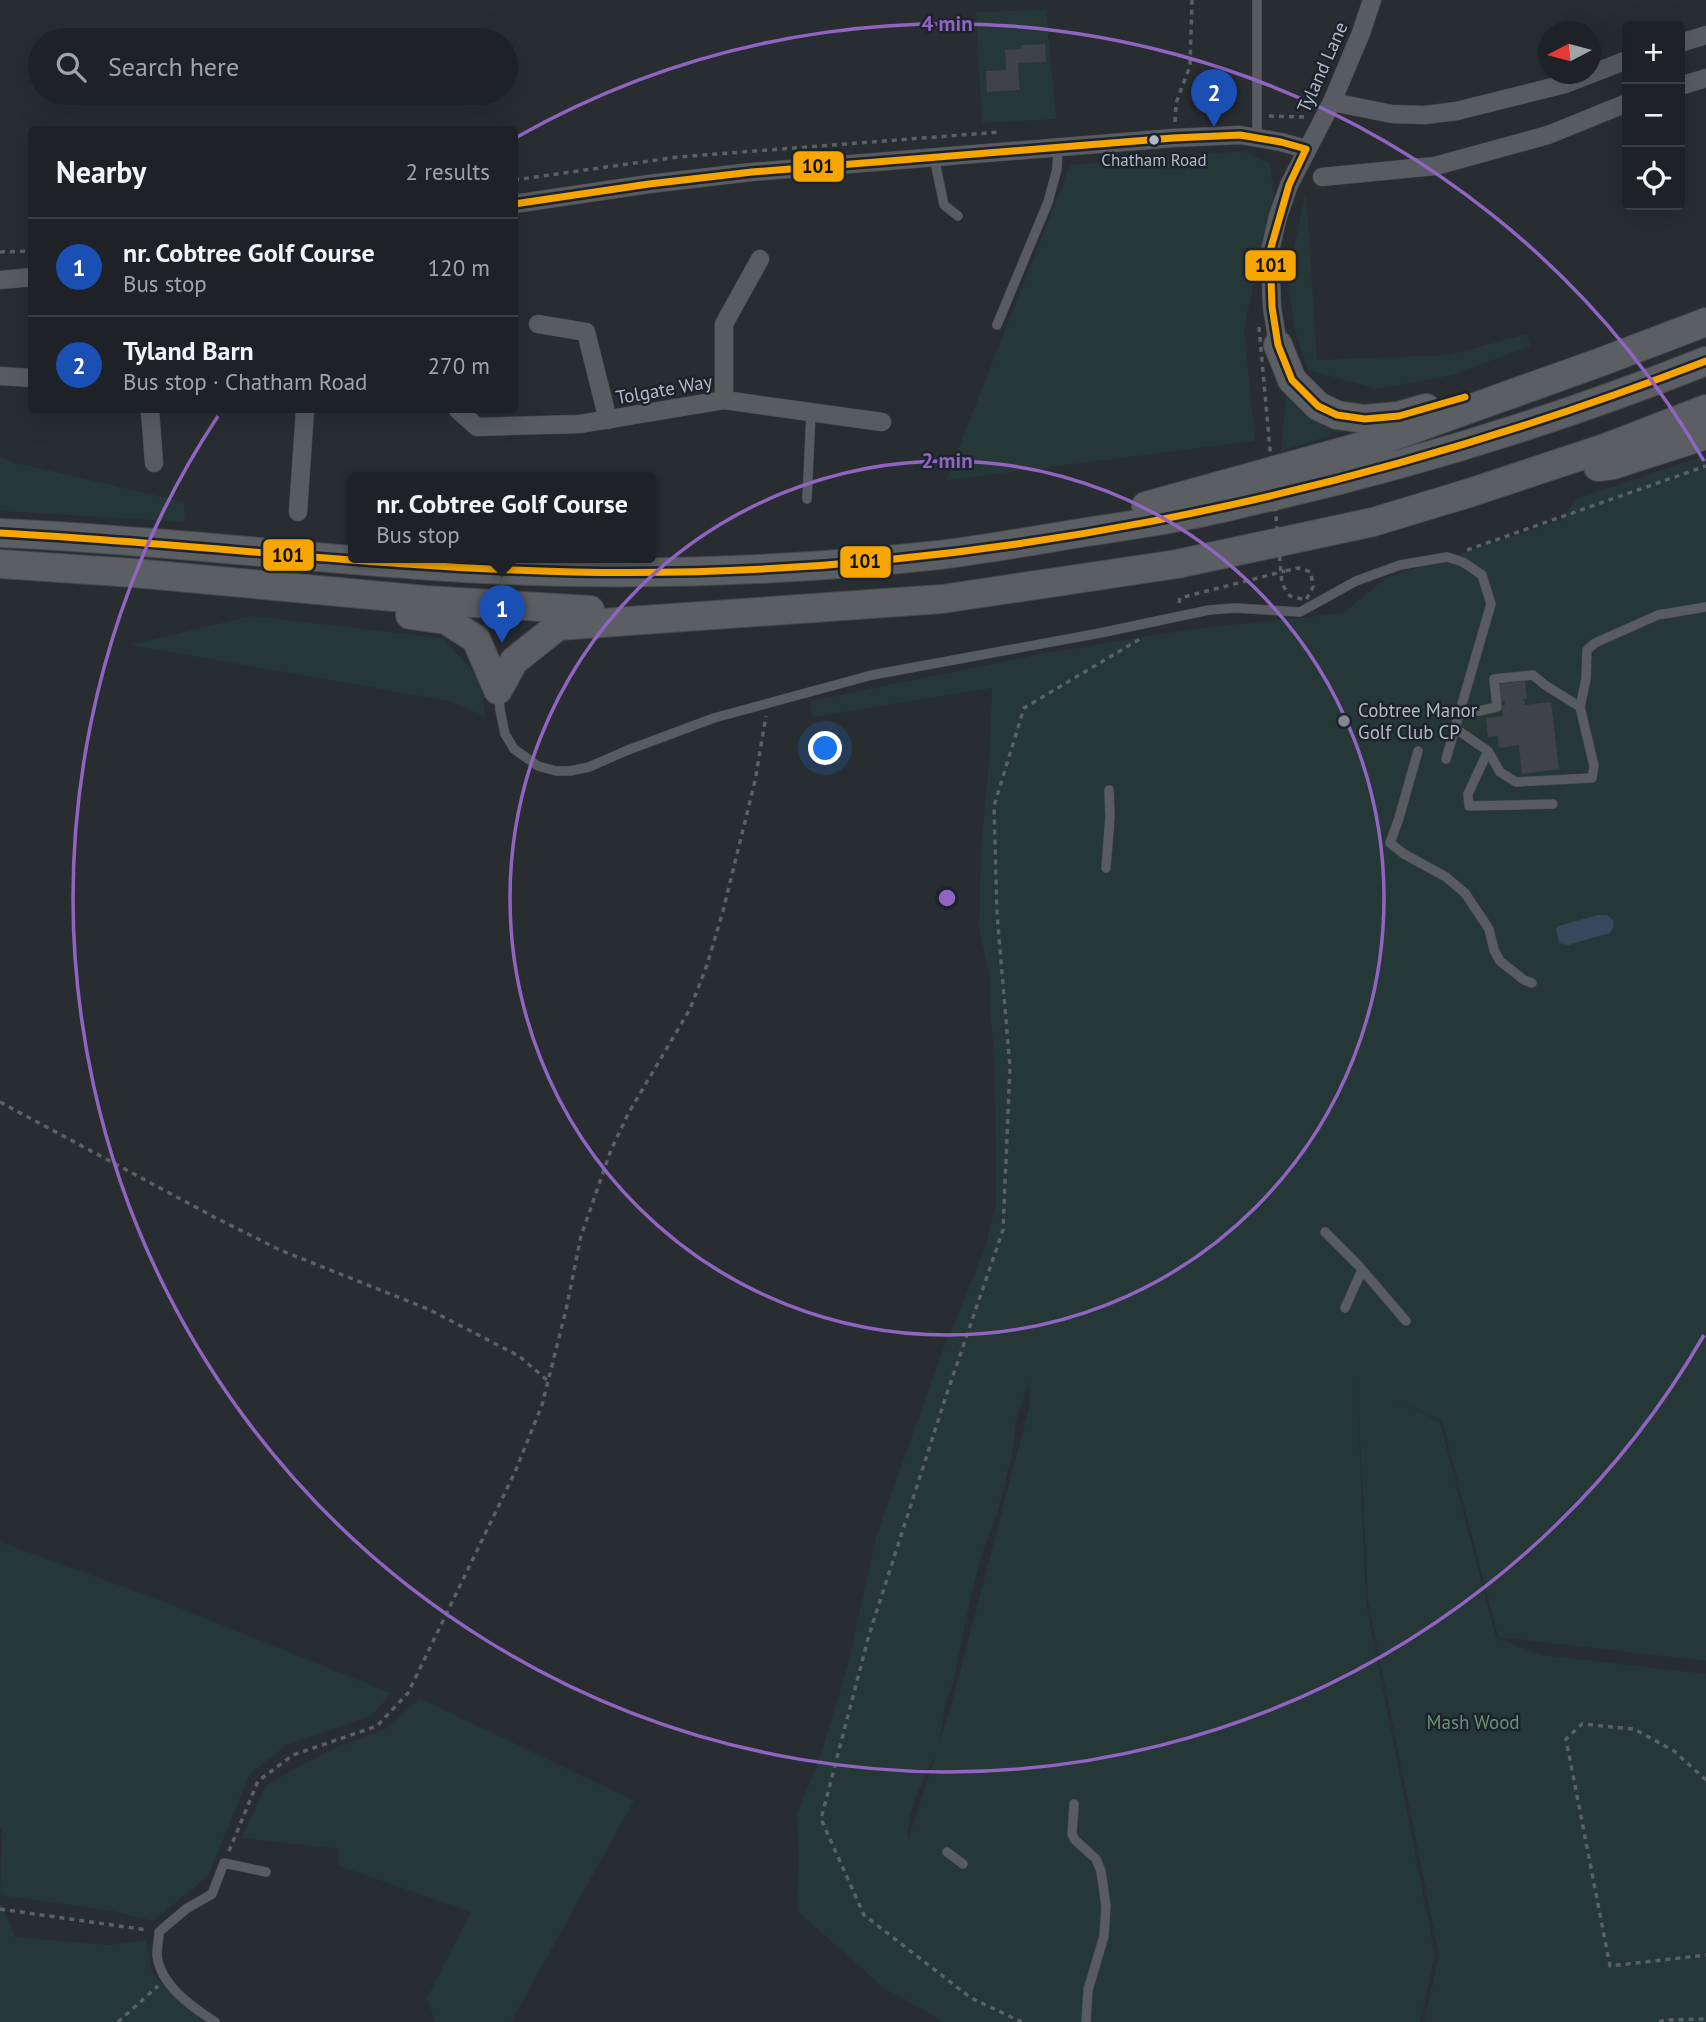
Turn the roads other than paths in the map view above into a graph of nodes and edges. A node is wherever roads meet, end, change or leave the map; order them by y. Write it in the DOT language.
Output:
graph roads {
  1 [pos="1257,0"];
  2 [pos="1372,0"];
  3 [pos="1706,35"];
  4 [pos="1685,41"];
  5 [pos="1622,62"];
  6 [pos="1706,78"];
  7 [pos="1685,84"];
  8 [pos="1332,103"];
  9 [pos="1622,105"];
  10 [pos="1257,138"];
  11 [pos="1058,147"];
  12 [pos="1306,149"];
  13 [pos="934,157"];
  14 [pos="1322,177"];
  15 [pos="518,203"];
  16 [pos="958,216"];
  17 [pos="760,259"];
  18 [pos="28,277"];
  19 [pos="0,280"];
  20 [pos="1706,321"];
  21 [pos="538,324"];
  22 [pos="997,325"];
  23 [pos="1268,336"];
  24 [pos="1706,361"];
  25 [pos="1598,363"];
  26 [pos="0,376"];
  27 [pos="28,378"];
  28 [pos="724,400"];
  29 [pos="1706,409"];
  30 [pos="811,412"];
  31 [pos="150,413"];
  32 [pos="305,413"];
  33 [pos="461,413"];
  34 [pos="608,420"];
  35 [pos="882,422"];
  36 [pos="1706,435"];
  37 [pos="153,463"];
  38 [pos="1513,479"];
  39 [pos="807,499"];
  40 [pos="298,512"];
  41 [pos="0,533"];
  42 [pos="1009,545"];
  43 [pos="348,559"];
  44 [pos="393,563"];
  45 [pos="0,564"];
  46 [pos="134,573"];
  47 [pos="1706,607"];
  48 [pos="729,614"];
  49 [pos="498,690"];
  50 [pos="1580,707"];
  51 [pos="1461,710"];
  52 [pos="1456,729"];
  53 [pos="1418,751"];
  54 [pos="1488,751"];
  55 [pos="1447,759"];
  56 [pos="1109,790"];
  57 [pos="1553,804"];
  58 [pos="1105,868"];
  59 [pos="1532,983"];
  60 [pos="1325,1232"];
  61 [pos="1362,1270"];
  62 [pos="1345,1308"];
  63 [pos="1406,1321"];
  64 [pos="1074,1804"];
  65 [pos="947,1852"];
  66 [pos="963,1864"];
  67 [pos="266,1872"];
  68 [pos="215,2022"];
  69 [pos="1086,2022"];
  1 -- 10 [label="lane"];
  2 -- 8 [label="street, Tyland Lane"];
  3 -- 4 [label="street"];
  5 -- 8 [label="street"];
  6 -- 7 [label="street"];
  8 -- 12 [label="street, Tyland Lane"];
  9 -- 14 [label="street"];
  10 -- 11 [label="street"];
  10 -- 12 [label="street"];
  11 -- 13 [label="street"];
  11 -- 22 [label="lane"];
  12 -- 23 [label="street, Tyland Lane"];
  13 -- 15 [label="street"];
  13 -- 16 [label="lane"];
  17 -- 28 [label="street"];
  18 -- 19 [label="street"];
  20 -- 25 [label="highway"];
  21 -- 34 [label="street"];
  23 -- 25 [label="highway"];
  24 -- 42 [label="highway"];
  25 -- 42 [label="highway"];
  26 -- 27 [label="street"];
  28 -- 30 [label="street, Tolgate Way"];
  28 -- 34 [label="street, Tolgate Way"];
  29 -- 38 [label="highway"];
  30 -- 35 [label="street, Tolgate Way"];
  30 -- 39 [label="lane"];
  31 -- 37 [label="street"];
  32 -- 40 [label="street"];
  33 -- 34 [label="street, Tolgate Way"];
  36 -- 38 [label="highway"];
  38 -- 48 [label="highway"];
  41 -- 43 [label="highway"];
  42 -- 44 [label="highway"];
  45 -- 46 [label="highway"];
  46 -- 48 [label="highway"];
  46 -- 49 [label="highway"];
  47 -- 50 [label="lane"];
  48 -- 49 [label="highway"];
  49 -- 51 [label="lane"];
  50 -- 51 [label="lane"];
  50 -- 54 [label="lane"];
  51 -- 52 [label="lane"];
  52 -- 54 [label="lane"];
  52 -- 55 [label="lane"];
  53 -- 59 [label="lane"];
  54 -- 57 [label="lane"];
  56 -- 58 [label="lane"];
  60 -- 61 [label="lane"];
  61 -- 62 [label="lane"];
  61 -- 63 [label="lane"];
  64 -- 69 [label="lane"];
  65 -- 66 [label="lane"];
  67 -- 68 [label="lane"];
}
